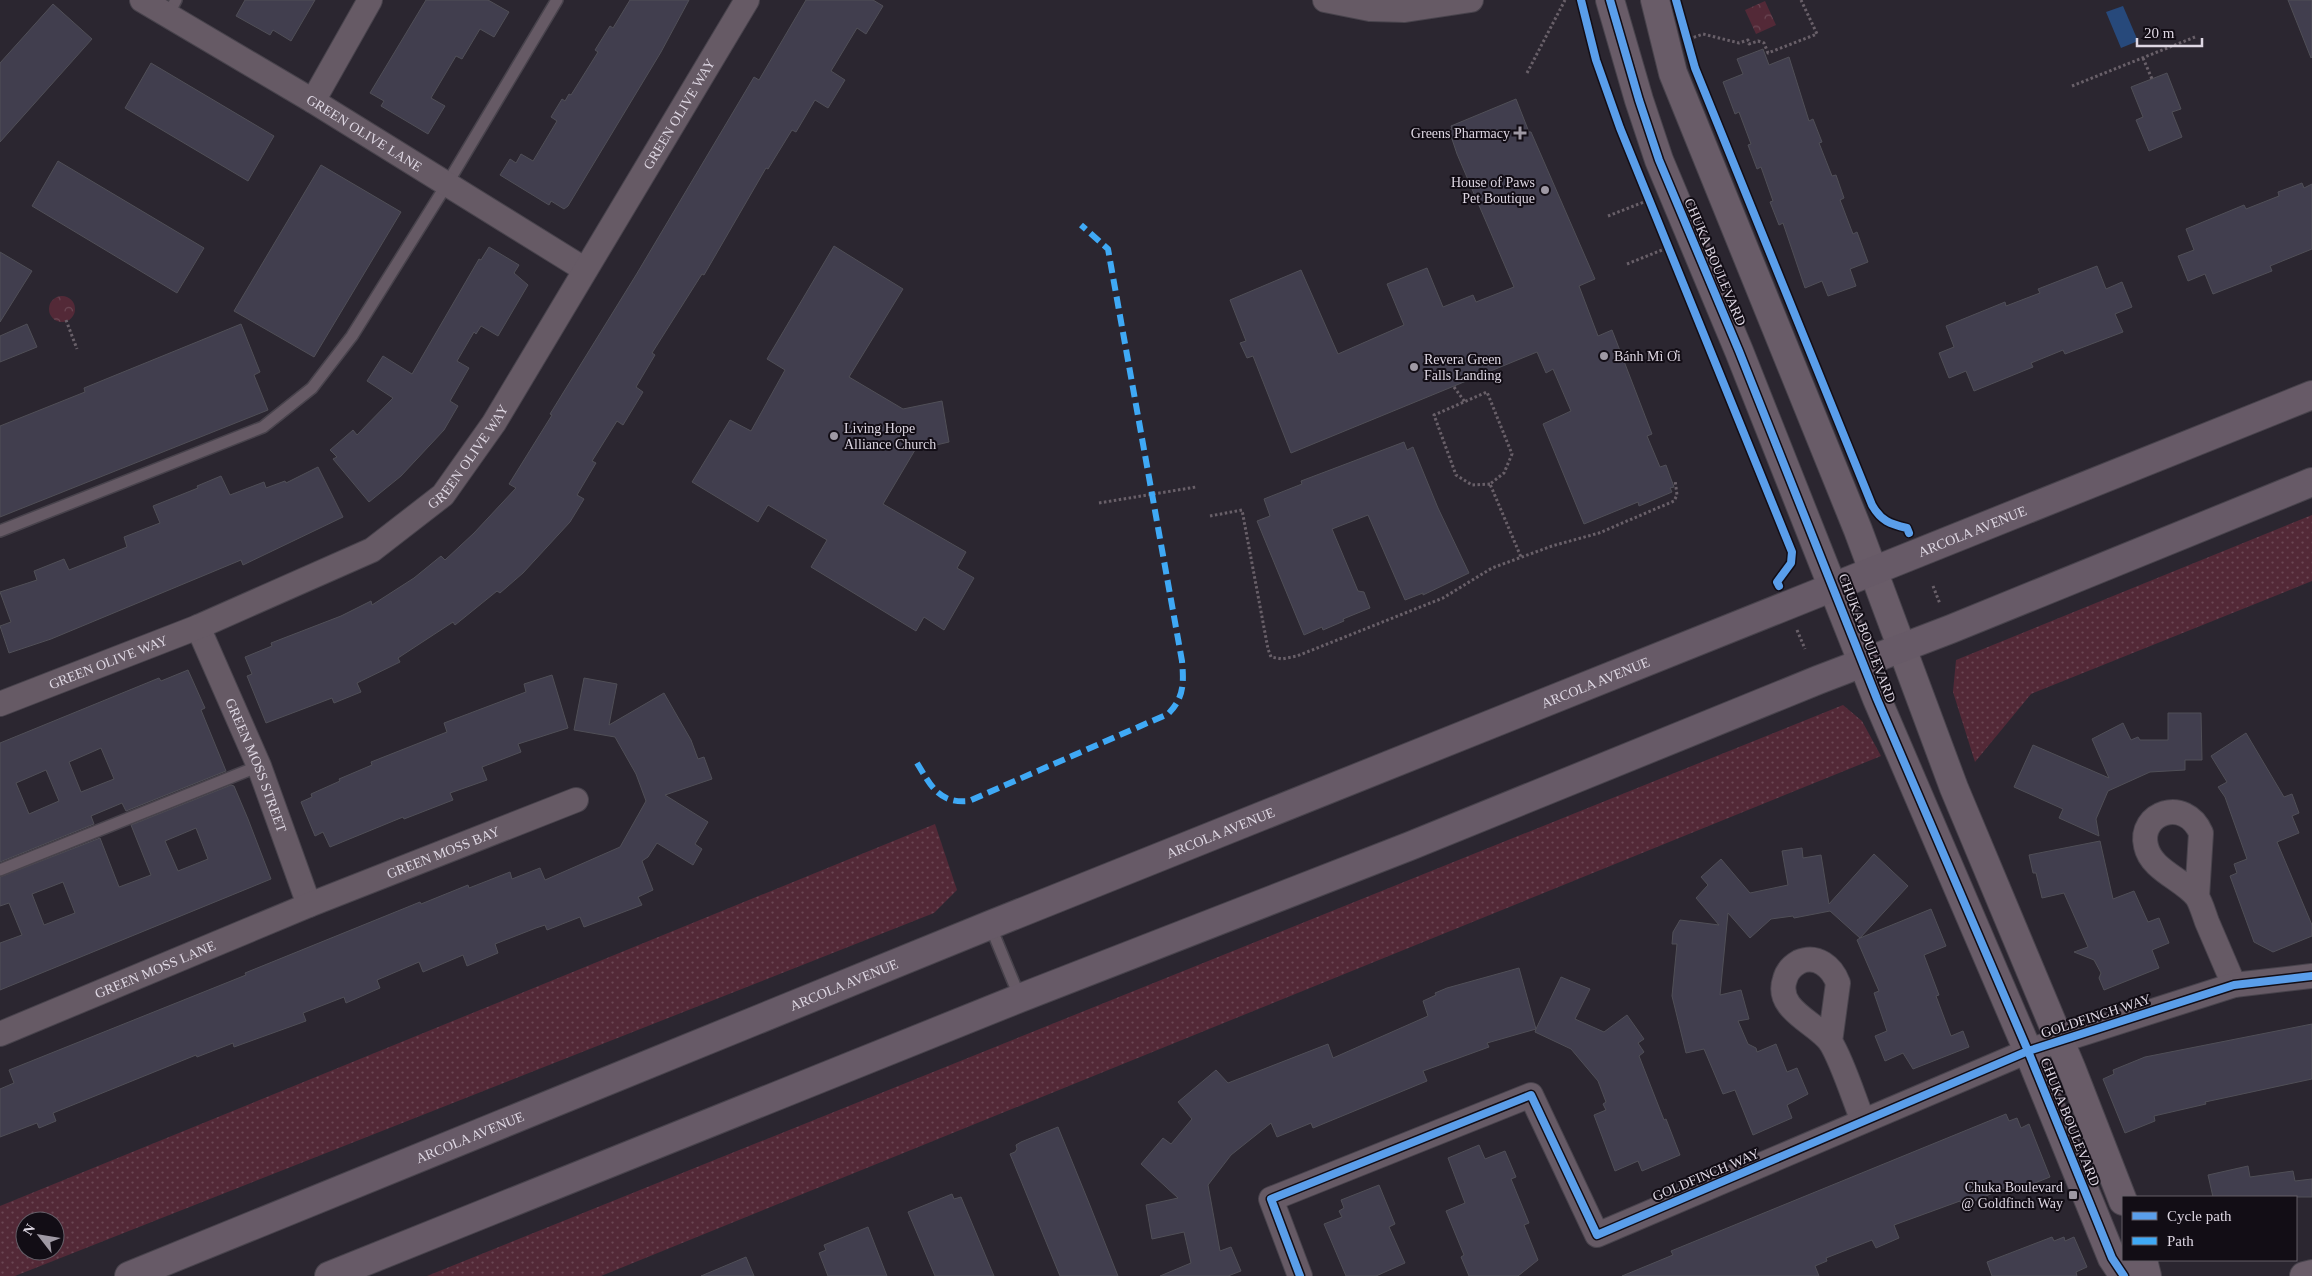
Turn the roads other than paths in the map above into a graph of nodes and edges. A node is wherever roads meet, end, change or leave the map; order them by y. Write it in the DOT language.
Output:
graph roads {
  1 [pos="142,0"];
  2 [pos="370,0"];
  3 [pos="556,0"];
  4 [pos="747,0"];
  5 [pos="1325,0"];
  6 [pos="1471,0"];
  7 [pos="1610,0"];
  8 [pos="1655,0"];
  9 [pos="172,7"];
  10 [pos="313,101"];
  11 [pos="447,184"];
  12 [pos="584,269"];
  13 [pos="2312,395"];
  14 [pos="2312,482"];
  15 [pos="0,531"];
  16 [pos="1873,571"];
  17 [pos="1834,587"];
  18 [pos="198,626"];
  19 [pos="1902,647"];
  20 [pos="1862,662"];
  21 [pos="0,704"];
  22 [pos="258,766"];
  23 [pos="576,800"];
  24 [pos="0,870"];
  25 [pos="2196,897"];
  26 [pos="309,905"];
  27 [pos="990,925"];
  28 [pos="2312,976"];
  29 [pos="2234,985"];
  30 [pos="1020,998"];
  31 [pos="0,1034"];
  32 [pos="2060,1041"];
  33 [pos="1830,1042"];
  34 [pos="2028,1051"];
  35 [pos="1863,1121"];
  36 [pos="2122,1198"];
  37 [pos="2143,1261"];
  38 [pos="2312,1274"];
  39 [pos="129,1276"];
  40 [pos="329,1276"];
  41 [pos="1300,1276"];
  42 [pos="2124,1276"];
  43 [pos="2147,1276"];
  44 [pos="2304,1276"];
  1 -- 9 [label="street, GREEN OLIVE LANE"];
  2 -- 10 [label="street"];
  3 -- 11 [label="lane"];
  4 -- 12 [label="street, GREEN OLIVE WAY"];
  5 -- 6 [label="street"];
  7 -- 17 [label="street, CHUKA BOULEVARD"];
  8 -- 16 [label="street, CHUKA BOULEVARD"];
  9 -- 10 [label="street, GREEN OLIVE LANE"];
  10 -- 11 [label="street, GREEN OLIVE LANE"];
  11 -- 12 [label="street, GREEN OLIVE LANE"];
  11 -- 15 [label="lane"];
  12 -- 18 [label="street, GREEN OLIVE WAY"];
  13 -- 16 [label="main road, ARCOLA AVENUE"];
  14 -- 19 [label="main road"];
  16 -- 17 [label="main road, ARCOLA AVENUE"];
  16 -- 19 [label="street, CHUKA BOULEVARD"];
  17 -- 20 [label="street, CHUKA BOULEVARD"];
  17 -- 27 [label="main road, ARCOLA AVENUE"];
  18 -- 21 [label="street, GREEN OLIVE WAY"];
  18 -- 22 [label="street, GREEN MOSS STREET"];
  19 -- 20 [label="main road"];
  19 -- 32 [label="street, CHUKA BOULEVARD"];
  20 -- 30 [label="main road"];
  20 -- 34 [label="street, CHUKA BOULEVARD"];
  22 -- 24 [label="lane"];
  22 -- 26 [label="street, GREEN MOSS STREET"];
  23 -- 26 [label="street, GREEN MOSS BAY"];
  25 -- 29 [label="street"];
  26 -- 31 [label="street, GREEN MOSS LANE"];
  27 -- 30 [label="lane"];
  27 -- 39 [label="main road, ARCOLA AVENUE"];
  28 -- 29 [label="street, GOLDFINCH WAY"];
  29 -- 32 [label="street, GOLDFINCH WAY"];
  30 -- 40 [label="main road"];
  32 -- 34 [label="street, GOLDFINCH WAY"];
  32 -- 36 [label="street, CHUKA BOULEVARD"];
  33 -- 35 [label="street"];
  34 -- 35 [label="street, GOLDFINCH WAY"];
  34 -- 42 [label="street, CHUKA BOULEVARD"];
  35 -- 41 [label="street, GOLDFINCH WAY"];
  37 -- 43 [label="street"];
  38 -- 44 [label="street"];
}
